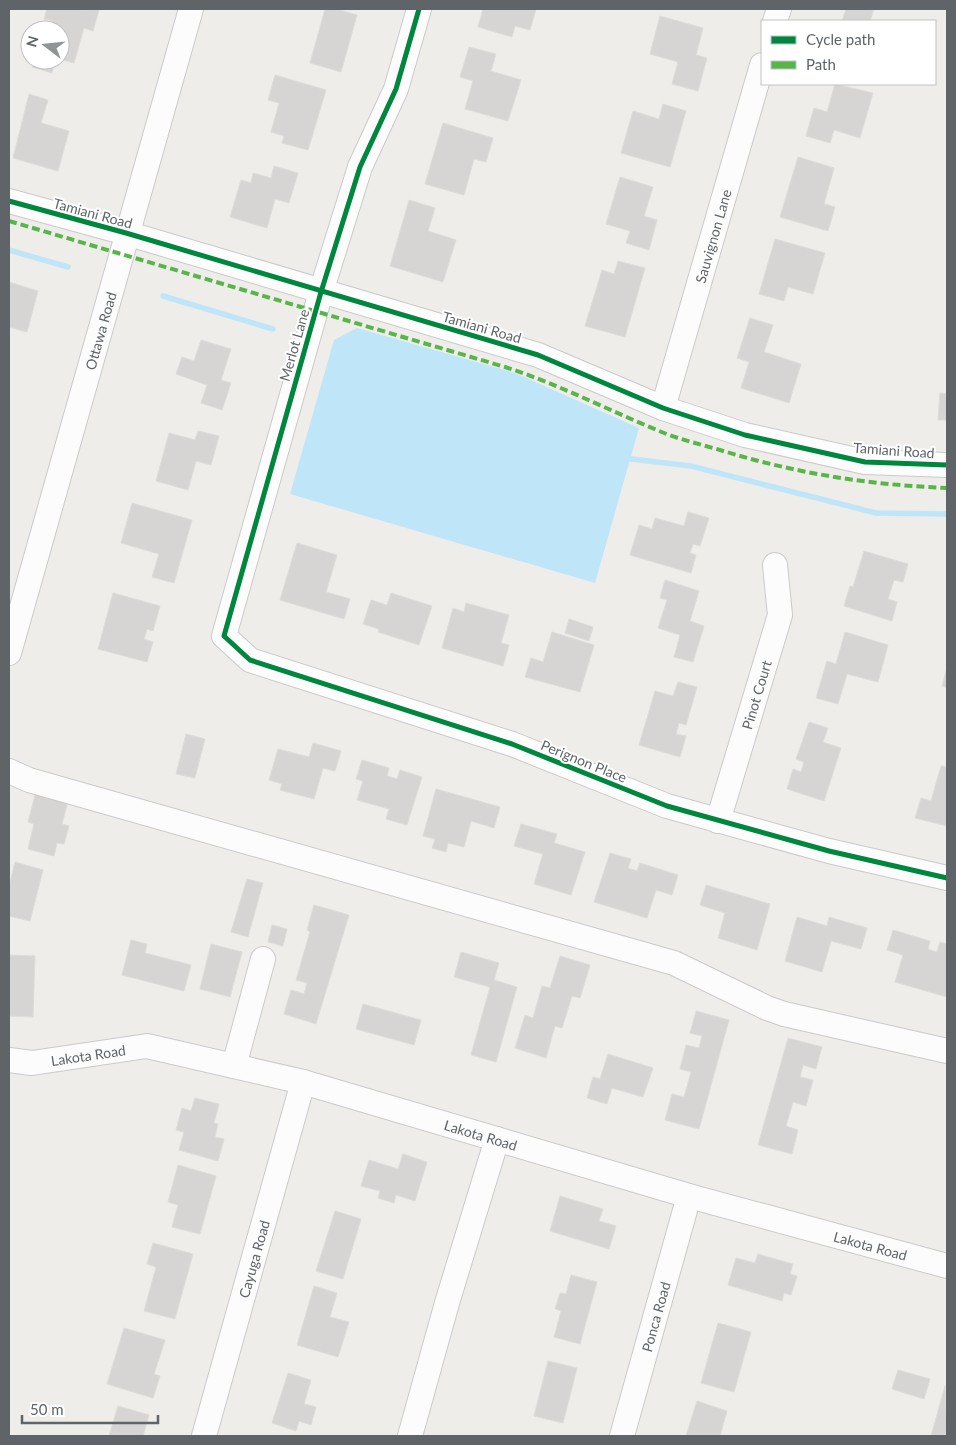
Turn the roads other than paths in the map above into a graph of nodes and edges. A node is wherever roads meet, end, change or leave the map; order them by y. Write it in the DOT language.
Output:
graph roads {
  1 [pos="191,9"];
  2 [pos="419,9"];
  3 [pos="761,69"];
  4 [pos="9,201"];
  5 [pos="126,233"];
  6 [pos="321,292"];
  7 [pos="663,408"];
  8 [pos="947,465"];
  9 [pos="775,565"];
  10 [pos="224,636"];
  11 [pos="9,653"];
  12 [pos="9,771"];
  13 [pos="718,821"];
  14 [pos="947,878"];
  15 [pos="263,959"];
  16 [pos="947,1051"];
  17 [pos="9,1060"];
  18 [pos="234,1066"];
  19 [pos="303,1082"];
  20 [pos="497,1139"];
  21 [pos="689,1196"];
  22 [pos="947,1266"];
  23 [pos="204,1436"];
  24 [pos="410,1436"];
  25 [pos="622,1436"];
  1 -- 5 [label="street, Ottawa Road"];
  2 -- 6 [label="street, Merlot Lane"];
  3 -- 7 [label="street, Sauvignon Lane"];
  4 -- 5 [label="street, Tamiani Road"];
  5 -- 6 [label="street, Tamiani Road"];
  5 -- 11 [label="street, Ottawa Road"];
  6 -- 7 [label="street, Tamiani Road"];
  6 -- 10 [label="street, Merlot Lane"];
  7 -- 8 [label="street, Tamiani Road"];
  9 -- 13 [label="street, Pinot Court"];
  10 -- 13 [label="street, Perignon Place"];
  12 -- 16 [label="street"];
  13 -- 14 [label="street, Perignon Place"];
  15 -- 18 [label="street"];
  17 -- 18 [label="street, Lakota Road"];
  18 -- 19 [label="street, Lakota Road"];
  19 -- 20 [label="street, Lakota Road"];
  19 -- 23 [label="street, Cayuga Road"];
  20 -- 21 [label="street, Lakota Road"];
  20 -- 24 [label="street"];
  21 -- 22 [label="street, Lakota Road"];
  21 -- 25 [label="street, Ponca Road"];
}
